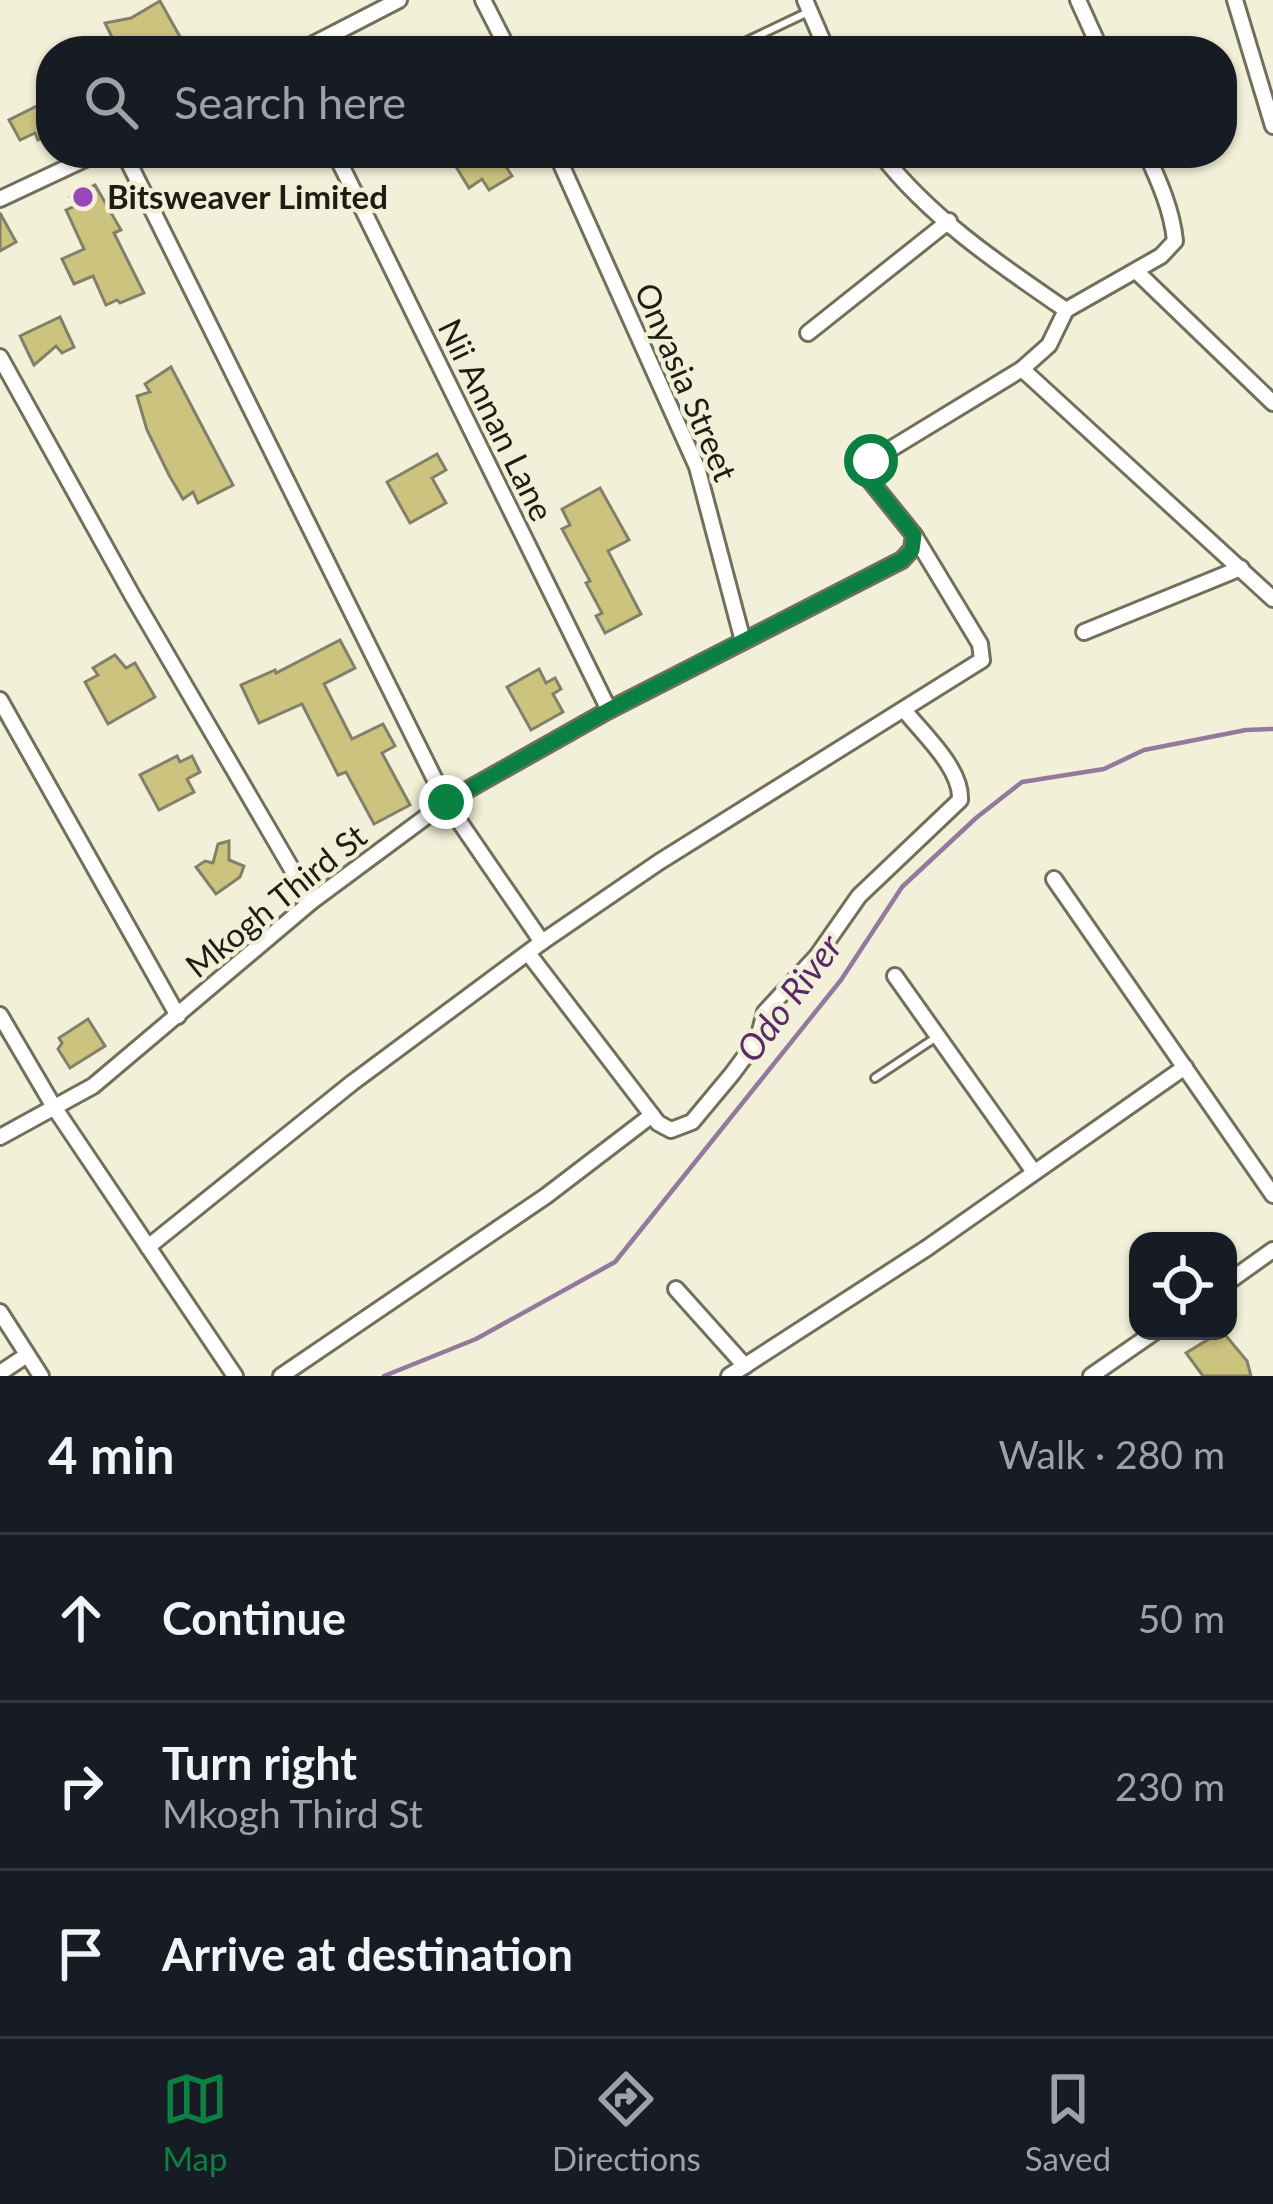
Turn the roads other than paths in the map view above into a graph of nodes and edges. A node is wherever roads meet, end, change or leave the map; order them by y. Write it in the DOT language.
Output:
graph roads {
  1 [pos="399,0"];
  2 [pos="483,0"];
  3 [pos="1078,0"];
  4 [pos="1235,0"];
  5 [pos="807,6"];
  6 [pos="330,36"];
  7 [pos="501,36"];
  8 [pos="753,36"];
  9 [pos="820,36"];
  10 [pos="1094,36"];
  11 [pos="1273,126"];
  12 [pos="67,168"];
  13 [pos="131,168"];
  14 [pos="342,168"];
  15 [pos="563,168"];
  16 [pos="892,168"];
  17 [pos="1153,168"];
  18 [pos="0,200"];
  19 [pos="949,221"];
  20 [pos="1136,271"];
  21 [pos="1066,310"];
  22 [pos="808,333"];
  23 [pos="0,357"];
  24 [pos="1022,369"];
  25 [pos="1273,403"];
  26 [pos="913,542"];
  27 [pos="1240,568"];
  28 [pos="1273,599"];
  29 [pos="1084,632"];
  30 [pos="743,641"];
  31 [pos="0,700"];
  32 [pos="609,710"];
  33 [pos="905,711"];
  34 [pos="446,802"];
  35 [pos="1054,879"];
  36 [pos="311,902"];
  37 [pos="542,942"];
  38 [pos="529,953"];
  39 [pos="895,976"];
  40 [pos="0,1015"];
  41 [pos="178,1016"];
  42 [pos="938,1036"];
  43 [pos="1184,1067"];
  44 [pos="875,1078"];
  45 [pos="55,1107"];
  46 [pos="652,1115"];
  47 [pos="0,1137"];
  48 [pos="1034,1172"];
  49 [pos="1273,1195"];
  50 [pos="148,1246"];
  51 [pos="1273,1250"];
  52 [pos="1237,1276"];
  53 [pos="676,1289"];
  54 [pos="0,1312"];
  55 [pos="1143,1340"];
  56 [pos="27,1355"];
  57 [pos="746,1366"];
  58 [pos="0,1373"];
  59 [pos="41,1376"];
  60 [pos="235,1376"];
  61 [pos="281,1376"];
  62 [pos="729,1376"];
  63 [pos="1091,1376"];
  1 -- 6 [label="street"];
  2 -- 7 [label="street"];
  3 -- 10 [label="street"];
  4 -- 11 [label="street"];
  5 -- 8 [label="lane"];
  5 -- 9 [label="street"];
  12 -- 18 [label="street"];
  13 -- 34 [label="street"];
  14 -- 32 [label="street, Nii Annan Lane"];
  15 -- 30 [label="street, Onyasia Street"];
  16 -- 19 [label="street"];
  17 -- 20 [label="street"];
  19 -- 21 [label="street"];
  19 -- 22 [label="street"];
  20 -- 21 [label="street"];
  20 -- 25 [label="street"];
  21 -- 24 [label="street"];
  23 -- 36 [label="street"];
  24 -- 26 [label="street"];
  24 -- 27 [label="street"];
  26 -- 30 [label="street, Mkogh Third St"];
  26 -- 33 [label="street"];
  27 -- 28 [label="street"];
  27 -- 29 [label="street"];
  30 -- 32 [label="street, Mkogh Third St"];
  31 -- 41 [label="street"];
  32 -- 34 [label="street, Mkogh Third St"];
  33 -- 37 [label="street"];
  33 -- 46 [label="street"];
  34 -- 36 [label="street, Mkogh Third St"];
  34 -- 37 [label="street"];
  35 -- 43 [label="street"];
  36 -- 41 [label="street, Mkogh Third St"];
  37 -- 38 [label="street"];
  38 -- 46 [label="street"];
  38 -- 50 [label="street"];
  39 -- 42 [label="street"];
  40 -- 45 [label="street"];
  41 -- 45 [label="street, Mkogh Third St"];
  42 -- 44 [label="lane"];
  42 -- 48 [label="street"];
  43 -- 48 [label="street"];
  43 -- 49 [label="street"];
  45 -- 47 [label="street, Mkogh Third St"];
  45 -- 50 [label="street"];
  46 -- 61 [label="street"];
  48 -- 57 [label="street"];
  50 -- 60 [label="street"];
  51 -- 52 [label="street"];
  53 -- 57 [label="street"];
  54 -- 56 [label="street"];
  55 -- 63 [label="street"];
  56 -- 58 [label="street"];
  56 -- 59 [label="street"];
  57 -- 62 [label="street"];
}
